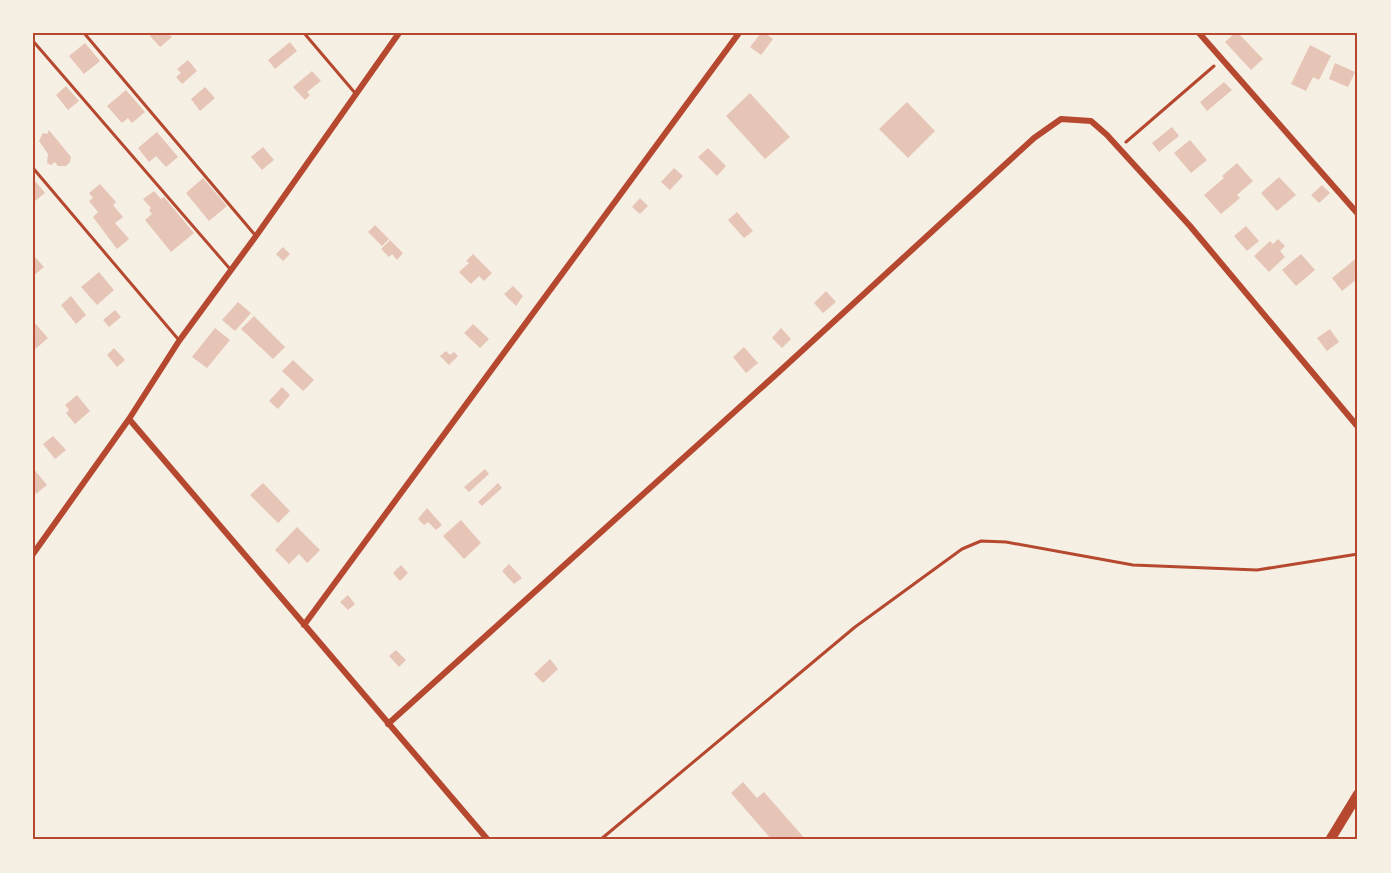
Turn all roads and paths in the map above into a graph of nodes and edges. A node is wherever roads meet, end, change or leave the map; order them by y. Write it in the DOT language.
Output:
graph roads {
  1 [pos="84,33"];
  2 [pos="304,33"];
  3 [pos="399,33"];
  4 [pos="739,33"];
  5 [pos="1199,33"];
  6 [pos="33,41"];
  7 [pos="1222,59"];
  8 [pos="356,94"];
  9 [pos="1119,149"];
  10 [pos="33,168"];
  11 [pos="1358,214"];
  12 [pos="256,236"];
  13 [pos="231,271"];
  14 [pos="179,341"];
  15 [pos="129,419"];
  16 [pos="1358,427"];
  17 [pos="33,554"];
  18 [pos="1358,554"];
  19 [pos="304,626"];
  20 [pos="388,724"];
  21 [pos="1358,794"];
  22 [pos="488,840"];
  23 [pos="600,840"];
  24 [pos="1330,840"];
  1 -- 12 [label="lane"];
  2 -- 8 [label="lane"];
  3 -- 8 [label="street"];
  4 -- 19 [label="street"];
  5 -- 7 [label="street"];
  6 -- 13 [label="lane"];
  7 -- 9 [label="path"];
  7 -- 11 [label="street"];
  8 -- 12 [label="street"];
  9 -- 16 [label="street"];
  9 -- 20 [label="street"];
  10 -- 14 [label="lane"];
  12 -- 13 [label="street"];
  13 -- 14 [label="street"];
  14 -- 15 [label="street"];
  15 -- 17 [label="street"];
  15 -- 19 [label="street"];
  18 -- 23 [label="path"];
  19 -- 20 [label="street"];
  20 -- 22 [label="street"];
  21 -- 24 [label="main road"];
}
